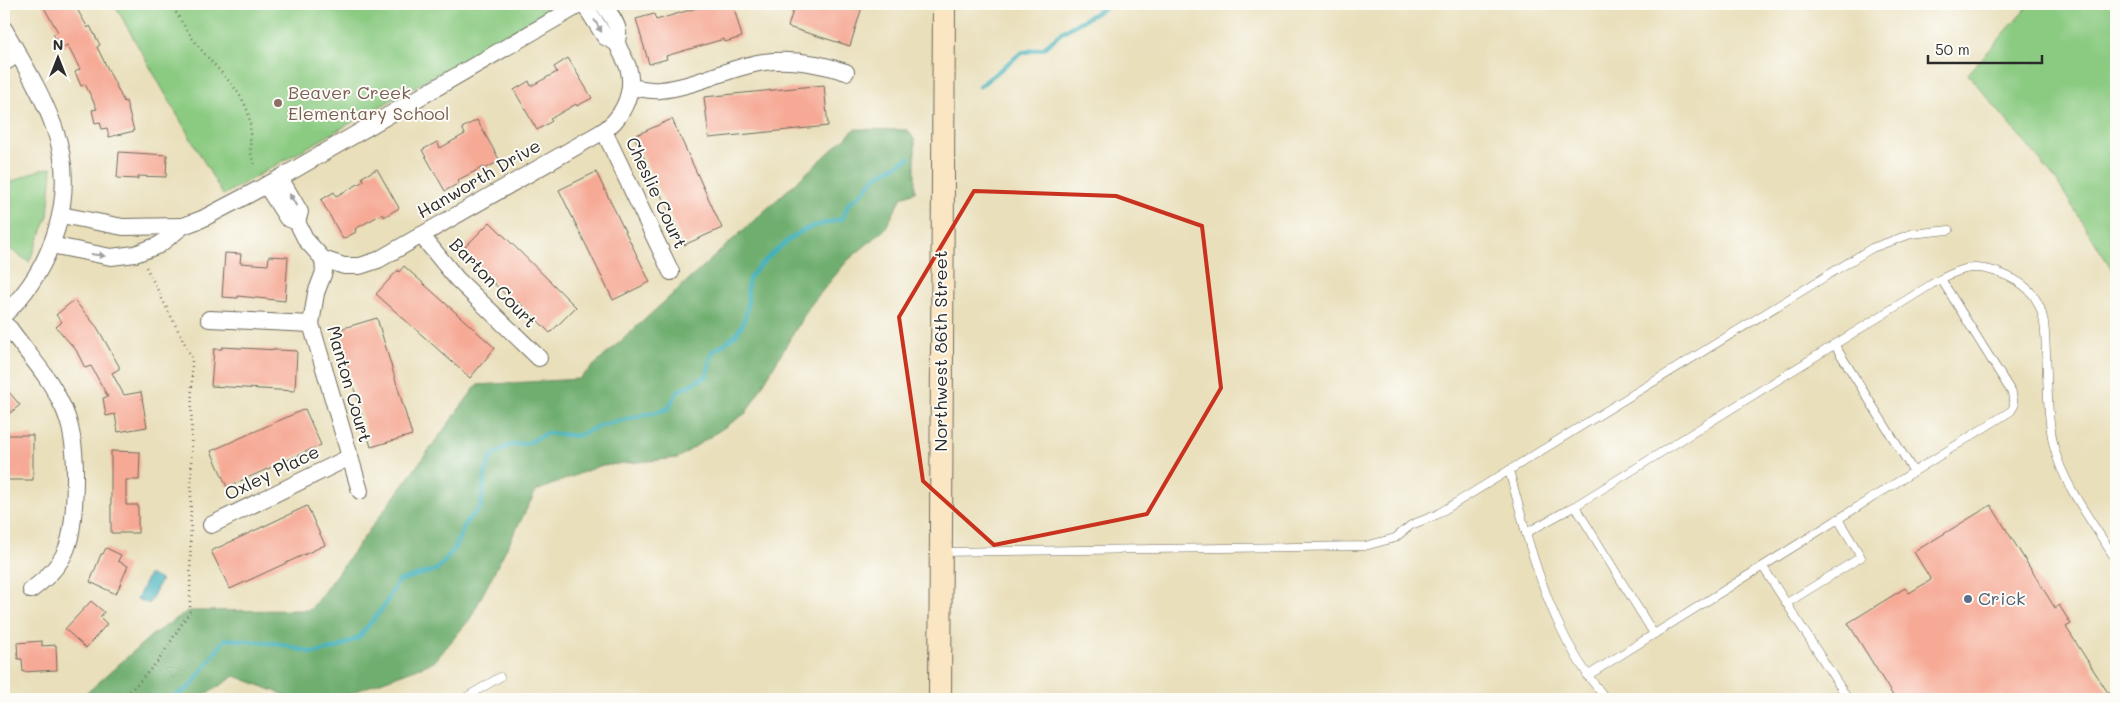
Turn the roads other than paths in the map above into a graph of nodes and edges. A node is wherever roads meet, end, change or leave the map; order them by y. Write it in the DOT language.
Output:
graph roads {
  1 [pos="583,4"];
  2 [pos="603,4"];
  3 [pos="944,4"];
  4 [pos="4,29"];
  5 [pos="617,43"];
  6 [pos="11,58"];
  7 [pos="846,72"];
  8 [pos="630,87"];
  9 [pos="604,130"];
  10 [pos="273,182"];
  11 [pos="61,215"];
  12 [pos="183,226"];
  13 [pos="1950,230"];
  14 [pos="421,235"];
  15 [pos="51,245"];
  16 [pos="323,259"];
  17 [pos="671,272"];
  18 [pos="1941,279"];
  19 [pos="4,315"];
  20 [pos="209,319"];
  21 [pos="4,324"];
  22 [pos="311,324"];
  23 [pos="1834,344"];
  24 [pos="539,358"];
  25 [pos="350,457"];
  26 [pos="1509,470"];
  27 [pos="1914,472"];
  28 [pos="360,491"];
  29 [pos="1575,506"];
  30 [pos="1838,519"];
  31 [pos="211,525"];
  32 [pos="1526,534"];
  33 [pos="940,552"];
  34 [pos="2116,560"];
  35 [pos="1764,567"];
  36 [pos="31,590"];
  37 [pos="1787,603"];
  38 [pos="1654,634"];
  39 [pos="1587,676"];
  40 [pos="500,677"];
  41 [pos="463,699"];
  42 [pos="940,699"];
  43 [pos="1606,699"];
  44 [pos="1848,699"];
  1 -- 5 [label="street, Hanworth Drive, one-way"];
  1 -- 10 [label="street"];
  2 -- 5 [label="street, Hanworth Drive"];
  3 -- 33 [label="main road, Northwest 86th Street"];
  4 -- 6 [label="street"];
  5 -- 8 [label="street, Hanworth Drive"];
  6 -- 11 [label="street"];
  7 -- 8 [label="street"];
  8 -- 9 [label="street, Hanworth Drive"];
  9 -- 14 [label="street, Hanworth Drive"];
  9 -- 17 [label="street, Cheslie Court"];
  10 -- 12 [label="street"];
  10 -- 16 [label="street"];
  11 -- 12 [label="street"];
  11 -- 15 [label="street"];
  15 -- 12 [label="street, one-way"];
  13 -- 26 [label="lane"];
  14 -- 16 [label="street, Hanworth Drive"];
  14 -- 24 [label="street, Barton Court"];
  15 -- 19 [label="street"];
  16 -- 22 [label="street, Manton Court"];
  18 -- 23 [label="lane"];
  18 -- 27 [label="lane"];
  18 -- 34 [label="lane"];
  20 -- 22 [label="street"];
  21 -- 36 [label="street"];
  22 -- 25 [label="street, Manton Court"];
  23 -- 27 [label="lane"];
  23 -- 29 [label="lane"];
  25 -- 28 [label="street, Manton Court"];
  25 -- 31 [label="street, Oxley Place"];
  26 -- 32 [label="lane"];
  26 -- 33 [label="lane"];
  27 -- 30 [label="lane"];
  29 -- 32 [label="lane"];
  29 -- 38 [label="lane"];
  30 -- 35 [label="lane"];
  30 -- 37 [label="lane"];
  32 -- 39 [label="lane"];
  33 -- 42 [label="main road, Northwest 86th Street"];
  35 -- 37 [label="lane"];
  35 -- 38 [label="lane"];
  37 -- 44 [label="lane"];
  38 -- 39 [label="lane"];
  39 -- 43 [label="lane"];
  40 -- 41 [label="lane"];
}
